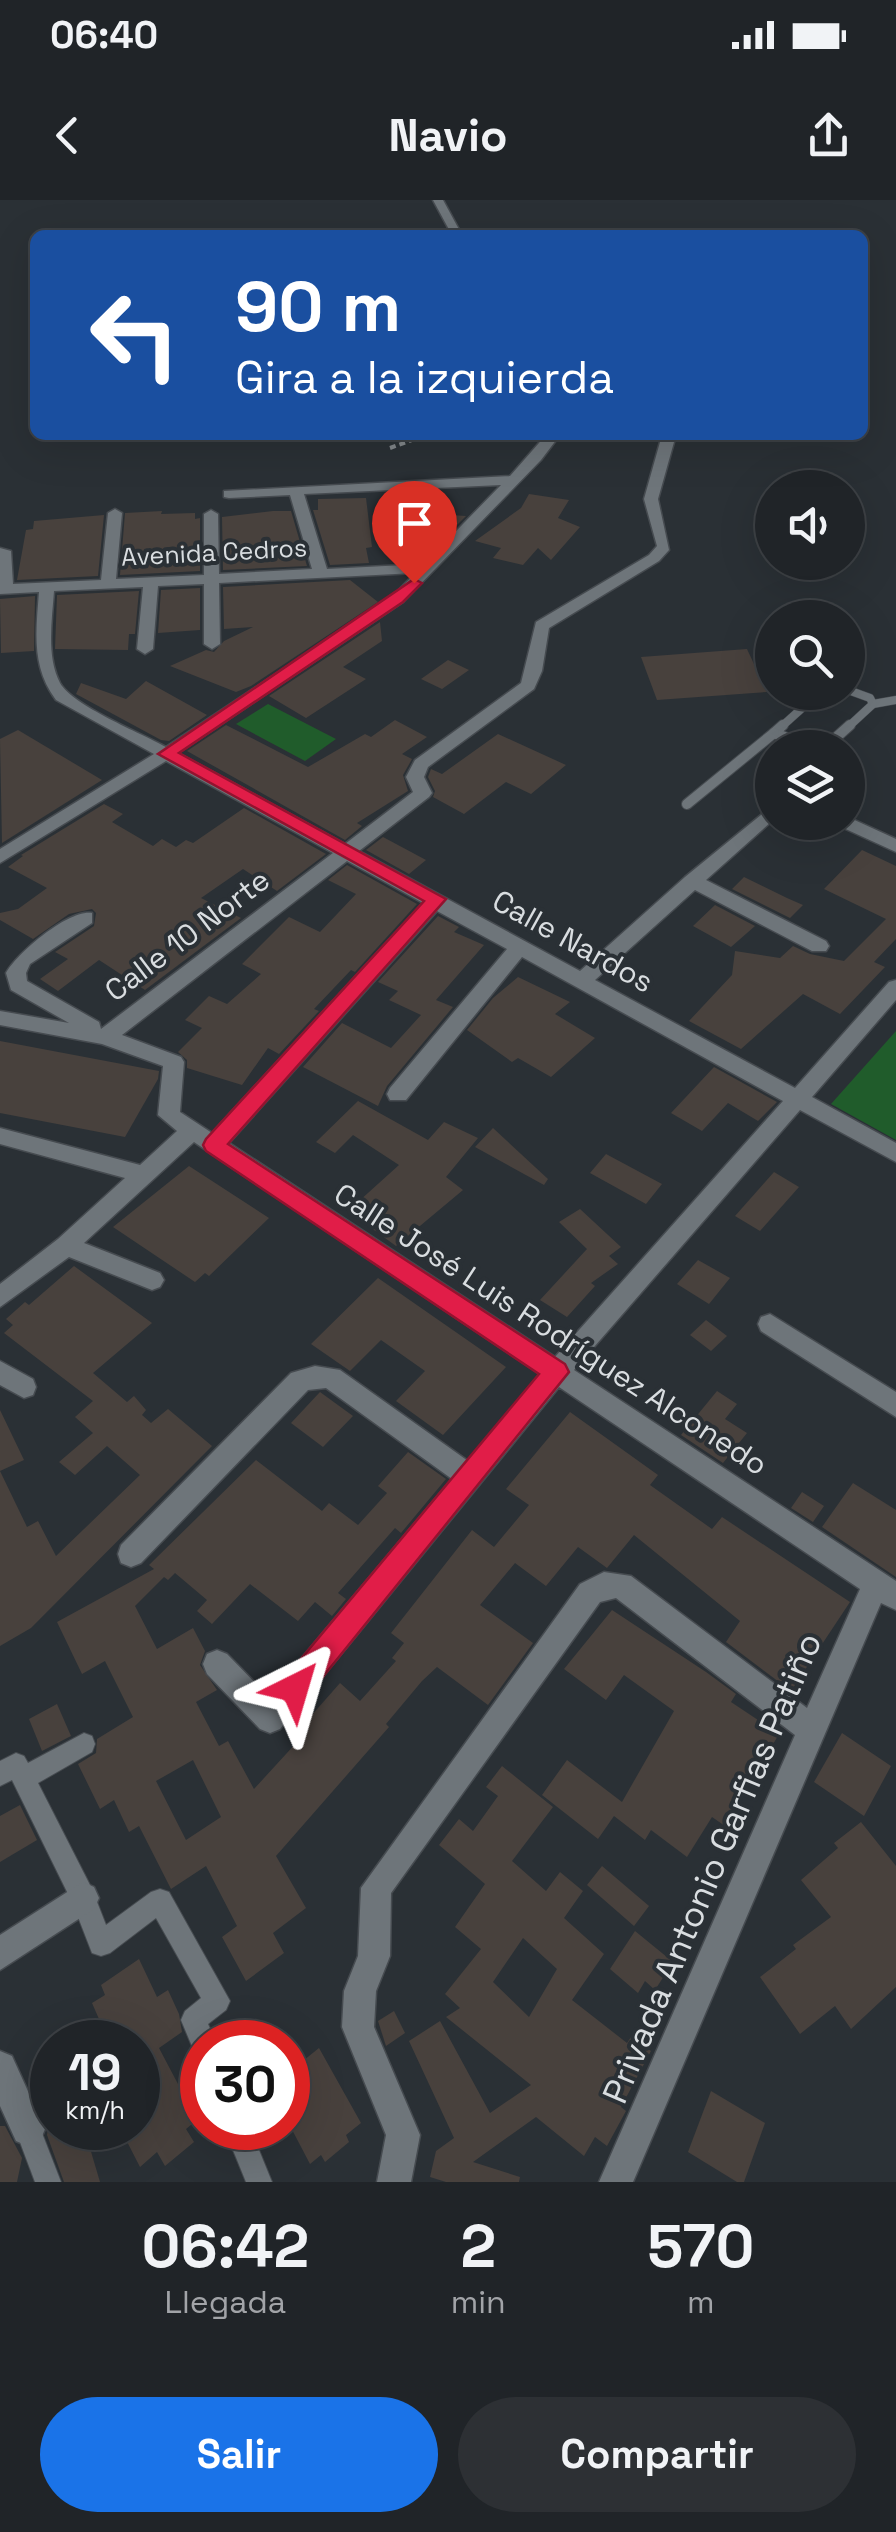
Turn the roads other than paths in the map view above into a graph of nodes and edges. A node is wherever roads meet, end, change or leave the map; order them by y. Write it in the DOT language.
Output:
graph roads {
  1 [pos="438,200"];
  2 [pos="454,230"];
  3 [pos="549,440"];
  4 [pos="668,440"];
  5 [pos="512,480"];
  6 [pos="296,491"];
  7 [pos="229,494"];
  8 [pos="116,513"];
  9 [pos="211,514"];
  10 [pos="0,553"];
  11 [pos="430,568"];
  12 [pos="320,570"];
  13 [pos="214,576"];
  14 [pos="151,580"];
  15 [pos="108,582"];
  16 [pos="46,586"];
  17 [pos="3,589"];
  18 [pos="212,644"];
  19 [pos="145,649"];
  20 [pos="865,696"];
  21 [pos="896,700"];
  22 [pos="872,704"];
  23 [pos="800,710"];
  24 [pos="777,730"];
  25 [pos="844,730"];
  26 [pos="755,748"];
  27 [pos="166,754"];
  28 [pos="686,804"];
  29 [pos="755,827"];
  30 [pos="865,831"];
  31 [pos="896,846"];
  32 [pos="347,853"];
  33 [pos="0,857"];
  34 [pos="692,881"];
  35 [pos="437,899"];
  36 [pos="86,918"];
  37 [pos="520,946"];
  38 [pos="820,946"];
  39 [pos="582,980"];
  40 [pos="896,987"];
  41 [pos="0,1018"];
  42 [pos="108,1033"];
  43 [pos="398,1094"];
  44 [pos="799,1100"];
  45 [pos="192,1131"];
  46 [pos="0,1136"];
  47 [pos="214,1145"];
  48 [pos="896,1153"];
  49 [pos="142,1174"];
  50 [pos="66,1246"];
  51 [pos="152,1280"];
  52 [pos="0,1297"];
  53 [pos="770,1324"];
  54 [pos="0,1372"];
  55 [pos="556,1372"];
  56 [pos="24,1387"];
  57 [pos="896,1406"];
  58 [pos="470,1477"];
  59 [pos="131,1554"];
  60 [pos="886,1590"];
  61 [pos="217,1664"];
  62 [pos="812,1730"];
  63 [pos="84,1744"];
  64 [pos="12,1776"];
  65 [pos="83,1898"];
  66 [pos="0,1954"];
  67 [pos="194,2020"];
  68 [pos="0,2068"];
  69 [pos="28,2128"];
  70 [pos="246,2150"];
  71 [pos="48,2182"];
  72 [pos="259,2182"];
  73 [pos="394,2182"];
  74 [pos="616,2182"];
  1 -- 2 [label="street"];
  3 -- 5 [label="street"];
  4 -- 32 [label="street, Calle 10 Norte"];
  5 -- 6 [label="street"];
  5 -- 11 [label="street"];
  6 -- 7 [label="street"];
  6 -- 12 [label="street"];
  8 -- 15 [label="street"];
  9 -- 13 [label="street"];
  10 -- 17 [label="street"];
  11 -- 12 [label="street, Avenida Cedros"];
  11 -- 27 [label="street"];
  12 -- 13 [label="street, Avenida Cedros"];
  13 -- 14 [label="street, Avenida Cedros"];
  13 -- 18 [label="street"];
  14 -- 15 [label="street, Avenida Cedros"];
  14 -- 19 [label="street"];
  15 -- 16 [label="street, Avenida Cedros"];
  16 -- 17 [label="street, Avenida Cedros"];
  16 -- 27 [label="street, Calle Nardos"];
  20 -- 22 [label="lane"];
  21 -- 22 [label="lane"];
  22 -- 25 [label="lane"];
  23 -- 24 [label="lane"];
  26 -- 28 [label="lane"];
  27 -- 32 [label="street, Calle Nardos"];
  27 -- 33 [label="street"];
  29 -- 34 [label="street"];
  30 -- 31 [label="street"];
  32 -- 35 [label="street, Calle Nardos"];
  32 -- 42 [label="street, Calle 10 Norte"];
  34 -- 38 [label="street"];
  34 -- 39 [label="street"];
  35 -- 37 [label="street, Calle Nardos"];
  35 -- 47 [label="street"];
  36 -- 42 [label="street, Calle 10 Norte"];
  37 -- 39 [label="street, Calle Nardos"];
  37 -- 43 [label="street"];
  39 -- 44 [label="street, Calle Nardos"];
  40 -- 44 [label="street"];
  41 -- 42 [label="street"];
  42 -- 45 [label="street, Calle José Luis Rodríguez Alconedo"];
  44 -- 48 [label="street, Calle Nardos"];
  44 -- 55 [label="street"];
  45 -- 47 [label="street, Calle José Luis Rodríguez Alconedo"];
  45 -- 49 [label="street"];
  46 -- 49 [label="street"];
  47 -- 55 [label="street, Calle José Luis Rodríguez Alconedo"];
  49 -- 50 [label="street"];
  50 -- 51 [label="street"];
  50 -- 52 [label="street"];
  53 -- 57 [label="street"];
  54 -- 56 [label="street"];
  55 -- 58 [label="street"];
  55 -- 60 [label="street, Calle José Luis Rodríguez Alconedo"];
  58 -- 59 [label="street"];
  58 -- 61 [label="street"];
  60 -- 62 [label="street, Privada Antonio Garfias Patiño"];
  62 -- 73 [label="street"];
  62 -- 74 [label="street, Privada Antonio Garfias Patiño"];
  63 -- 64 [label="street"];
  64 -- 65 [label="street"];
  65 -- 66 [label="street"];
  65 -- 67 [label="street"];
  68 -- 69 [label="street"];
  69 -- 71 [label="street"];
  70 -- 72 [label="street"];
}
